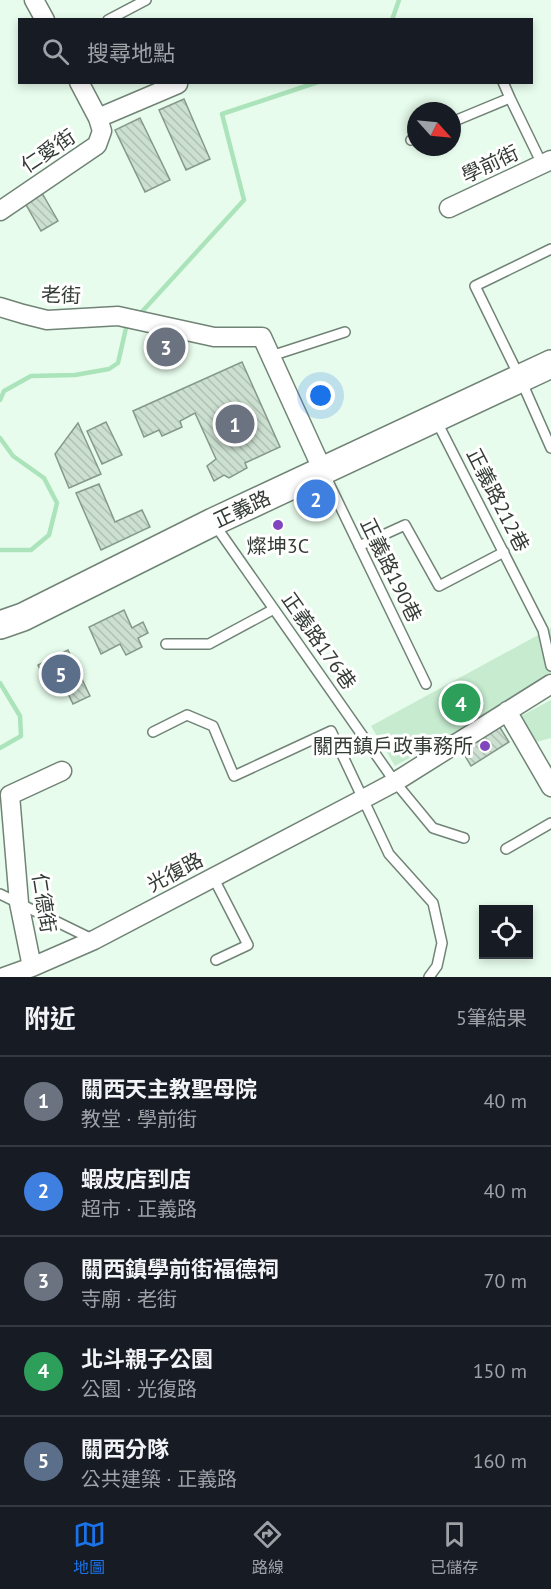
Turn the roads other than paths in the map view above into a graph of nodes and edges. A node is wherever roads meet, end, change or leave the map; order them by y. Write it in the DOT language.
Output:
graph roads {
  1 [pos="34,0"];
  2 [pos="146,0"];
  3 [pos="44,18"];
  4 [pos="112,18"];
  5 [pos="80,84"];
  6 [pos="178,84"];
  7 [pos="504,84"];
  8 [pos="510,98"];
  9 [pos="98,118"];
  10 [pos="461,118"];
  11 [pos="546,162"];
  12 [pos="449,208"];
  13 [pos="0,211"];
  14 [pos="551,249"];
  15 [pos="0,307"];
  16 [pos="345,332"];
  17 [pos="271,356"];
  18 [pos="551,364"];
  19 [pos="520,378"];
  20 [pos="435,418"];
  21 [pos="551,448"];
  22 [pos="323,471"];
  23 [pos="213,522"];
  24 [pos="359,546"];
  25 [pos="504,552"];
  26 [pos="274,609"];
  27 [pos="0,625"];
  28 [pos="166,644"];
  29 [pos="551,666"];
  30 [pos="426,684"];
  31 [pos="551,684"];
  32 [pos="507,711"];
  33 [pos="153,732"];
  34 [pos="62,771"];
  35 [pos="395,782"];
  36 [pos="551,787"];
  37 [pos="363,799"];
  38 [pos="551,824"];
  39 [pos="464,838"];
  40 [pos="506,849"];
  41 [pos="213,878"];
  42 [pos="0,894"];
  43 [pos="18,903"];
  44 [pos="94,940"];
  45 [pos="216,960"];
  46 [pos="35,972"];
  47 [pos="4,977"];
  48 [pos="429,977"];
  1 -- 3 [label="street"];
  2 -- 4 [label="lane"];
  5 -- 9 [label="street"];
  6 -- 9 [label="street"];
  7 -- 8 [label="lane"];
  8 -- 10 [label="lane"];
  8 -- 11 [label="lane"];
  9 -- 13 [label="street, 仁愛街"];
  11 -- 12 [label="street, 學前街"];
  14 -- 19 [label="lane"];
  15 -- 17 [label="street, 老街"];
  16 -- 17 [label="lane"];
  17 -- 22 [label="street"];
  18 -- 19 [label="main road, 正義路"];
  19 -- 20 [label="main road, 正義路"];
  19 -- 21 [label="lane"];
  20 -- 22 [label="main road, 正義路"];
  20 -- 25 [label="lane, 正義路212巷"];
  22 -- 23 [label="main road, 正義路"];
  22 -- 24 [label="lane, 正義路190巷"];
  23 -- 26 [label="lane, 正義路176巷"];
  23 -- 27 [label="main road, 正義路"];
  24 -- 25 [label="lane"];
  24 -- 30 [label="lane, 正義路190巷"];
  25 -- 29 [label="lane, 正義路212巷"];
  26 -- 28 [label="lane"];
  26 -- 35 [label="lane, 正義路176巷"];
  31 -- 32 [label="street, 光復路"];
  32 -- 35 [label="street, 光復路"];
  32 -- 36 [label="street"];
  33 -- 37 [label="lane"];
  34 -- 43 [label="street, 仁德街"];
  35 -- 37 [label="street, 光復路"];
  35 -- 39 [label="lane, 正義路176巷"];
  37 -- 41 [label="street, 光復路"];
  37 -- 48 [label="lane"];
  38 -- 40 [label="lane"];
  41 -- 44 [label="street, 光復路"];
  41 -- 45 [label="lane"];
  42 -- 43 [label="lane"];
  43 -- 44 [label="lane"];
  43 -- 46 [label="street, 仁德街"];
  44 -- 46 [label="street, 光復路"];
  46 -- 47 [label="street, 光復路"];
}
